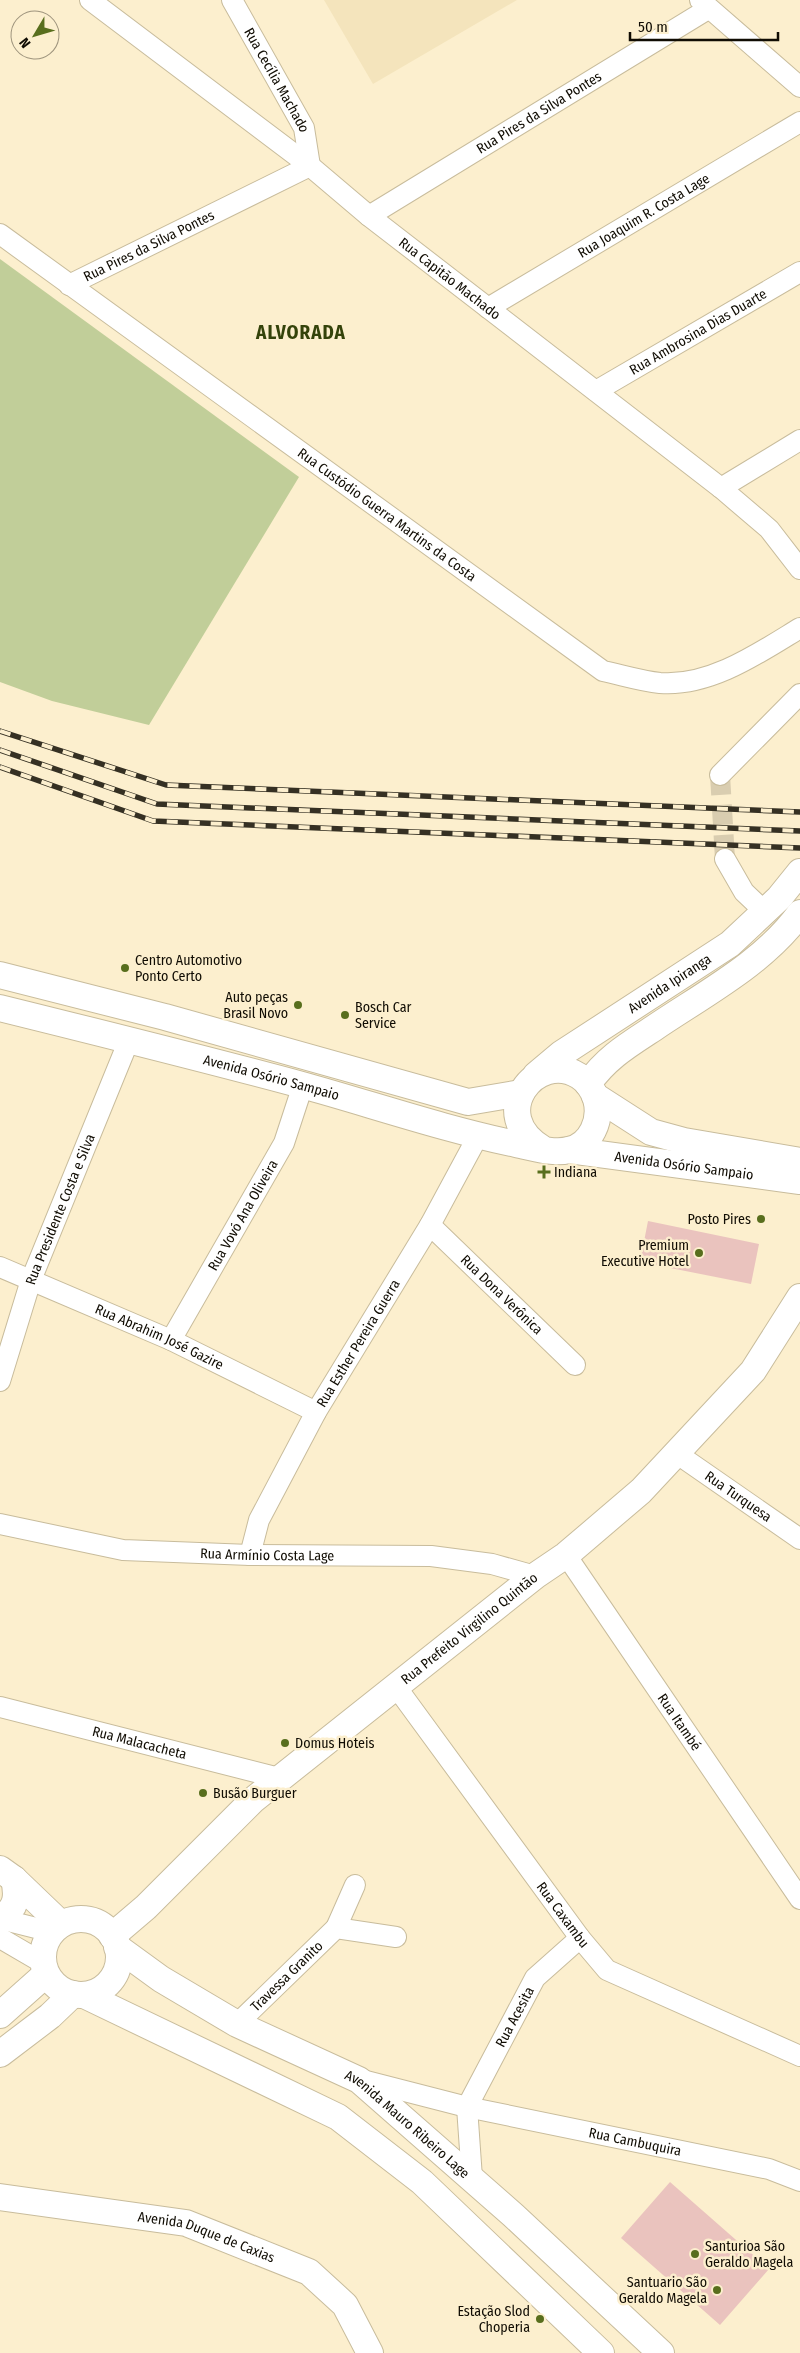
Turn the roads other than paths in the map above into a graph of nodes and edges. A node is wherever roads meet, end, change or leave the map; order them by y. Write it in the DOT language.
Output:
graph roads {
  1 [pos="90,0"];
  2 [pos="232,0"];
  3 [pos="704,5"];
  4 [pos="800,87"];
  5 [pos="800,122"];
  6 [pos="310,166"];
  7 [pos="369,216"];
  8 [pos="0,234"];
  9 [pos="800,272"];
  10 [pos="69,285"];
  11 [pos="488,308"];
  12 [pos="596,391"];
  13 [pos="800,440"];
  14 [pos="721,488"];
  15 [pos="800,569"];
  16 [pos="800,628"];
  17 [pos="800,694"];
  18 [pos="720,775"];
  19 [pos="725,859"];
  20 [pos="800,872"];
  21 [pos="764,911"];
  22 [pos="800,913"];
  23 [pos="0,975"];
  24 [pos="0,1008"];
  25 [pos="165,1017"];
  26 [pos="129,1040"];
  27 [pos="303,1085"];
  28 [pos="525,1087"];
  29 [pos="592,1090"];
  30 [pos="478,1136"];
  31 [pos="543,1149"];
  32 [pos="569,1150"];
  33 [pos="800,1161"];
  34 [pos="800,1181"];
  35 [pos="430,1224"];
  36 [pos="0,1267"];
  37 [pos="31,1280"];
  38 [pos="800,1297"];
  39 [pos="171,1340"];
  40 [pos="575,1364"];
  41 [pos="0,1381"];
  42 [pos="316,1412"];
  43 [pos="676,1453"];
  44 [pos="0,1524"];
  45 [pos="800,1539"];
  46 [pos="250,1555"];
  47 [pos="566,1555"];
  48 [pos="535,1576"];
  49 [pos="397,1688"];
  50 [pos="0,1707"];
  51 [pos="279,1778"];
  52 [pos="7,1874"];
  53 [pos="355,1885"];
  54 [pos="798,1892"];
  55 [pos="0,1919"];
  56 [pos="57,1928"];
  57 [pos="336,1928"];
  58 [pos="396,1937"];
  59 [pos="0,1938"];
  60 [pos="580,1938"];
  61 [pos="115,1941"];
  62 [pos="45,1968"];
  63 [pos="78,1995"];
  64 [pos="0,2014"];
  65 [pos="237,2024"];
  66 [pos="0,2054"];
  67 [pos="800,2056"];
  68 [pos="359,2080"];
  69 [pos="467,2108"];
  70 [pos="472,2178"];
  71 [pos="800,2181"];
  72 [pos="0,2197"];
  73 [pos="370,2353"];
  74 [pos="601,2353"];
  75 [pos="661,2353"];
  1 -- 6 [label="street, Rua Capitão Machado"];
  2 -- 6 [label="street, Rua Cecília Machado"];
  3 -- 4 [label="street"];
  3 -- 7 [label="street, Rua Pires da Silva Pontes"];
  5 -- 11 [label="street, Rua Joaquim R. Costa Lage"];
  6 -- 7 [label="street, Rua Capitão Machado"];
  6 -- 10 [label="street, Rua Pires da Silva Pontes"];
  7 -- 11 [label="street, Rua Capitão Machado"];
  8 -- 10 [label="street, Rua Custódio Guerra Martins da Costa"];
  9 -- 12 [label="street, Rua Ambrosina Dias Duarte"];
  10 -- 16 [label="street, Rua Custódio Guerra Martins da Costa"];
  11 -- 12 [label="street, Rua Capitão Machado"];
  12 -- 14 [label="street, Rua Capitão Machado"];
  13 -- 14 [label="street"];
  14 -- 15 [label="street, Rua Capitão Machado"];
  17 -- 18 [label="street"];
  19 -- 21 [label="street"];
  20 -- 21 [label="street, Avenida Ipiranga"];
  21 -- 28 [label="street, Avenida Ipiranga"];
  22 -- 29 [label="street, Avenida Ipiranga"];
  23 -- 25 [label="street, Avenida Osório Sampaio"];
  24 -- 26 [label="street, Avenida Osório Sampaio"];
  25 -- 26 [label="street"];
  25 -- 28 [label="street, Avenida Osório Sampaio"];
  26 -- 27 [label="street, Avenida Osório Sampaio"];
  26 -- 37 [label="street, Rua Presidente Costa e Silva"];
  27 -- 30 [label="street, Avenida Osório Sampaio"];
  27 -- 39 [label="street, Rua Vovó Ana Oliveira"];
  28 -- 29 [label="street"];
  28 -- 31 [label="street"];
  29 -- 32 [label="street"];
  29 -- 33 [label="street, Avenida Osório Sampaio"];
  30 -- 31 [label="street, Avenida Osório Sampaio"];
  30 -- 35 [label="street, Rua Esther Pereira Guerra"];
  31 -- 32 [label="street"];
  32 -- 34 [label="street, Avenida Osório Sampaio"];
  35 -- 40 [label="street, Rua Dona Verônica"];
  35 -- 42 [label="street, Rua Esther Pereira Guerra"];
  36 -- 37 [label="street, Rua Abrahim José Gazire"];
  37 -- 39 [label="street, Rua Abrahim José Gazire"];
  37 -- 41 [label="street, Rua Presidente Costa e Silva"];
  38 -- 43 [label="street, Rua Prefeito Virgilino Quintão"];
  39 -- 42 [label="street, Rua Abrahim José Gazire"];
  42 -- 46 [label="street, Rua Esther Pereira Guerra"];
  43 -- 45 [label="street, Rua Turquesa"];
  43 -- 47 [label="street, Rua Prefeito Virgilino Quintão"];
  44 -- 46 [label="street, Rua Armínio Costa Lage"];
  46 -- 48 [label="street, Rua Armínio Costa Lage"];
  47 -- 48 [label="street, Rua Prefeito Virgilino Quintão"];
  47 -- 54 [label="street, Rua Itambé"];
  48 -- 49 [label="street, Rua Prefeito Virgilino Quintão"];
  49 -- 51 [label="street, Rua Prefeito Virgilino Quintão"];
  49 -- 60 [label="street, Rua Caxambu"];
  50 -- 51 [label="street, Rua Malacacheta"];
  51 -- 61 [label="street, Rua Prefeito Virgilino Quintão"];
  52 -- 55 [label="street"];
  52 -- 56 [label="street"];
  53 -- 57 [label="street, Travessa Granito"];
  55 -- 56 [label="street"];
  56 -- 61 [label="street"];
  56 -- 62 [label="street"];
  57 -- 58 [label="street"];
  57 -- 65 [label="street, Travessa Granito"];
  59 -- 62 [label="street"];
  60 -- 67 [label="street, Rua Caxambu"];
  60 -- 69 [label="street, Rua Acesita"];
  61 -- 63 [label="street"];
  61 -- 65 [label="street, Avenida Mauro Ribeiro Lage"];
  62 -- 63 [label="street"];
  62 -- 64 [label="street"];
  63 -- 66 [label="street"];
  63 -- 74 [label="street"];
  65 -- 68 [label="street, Avenida Mauro Ribeiro Lage"];
  68 -- 69 [label="street, Rua Cambuquira"];
  68 -- 70 [label="street, Avenida Mauro Ribeiro Lage"];
  69 -- 70 [label="street"];
  69 -- 71 [label="street, Rua Cambuquira"];
  70 -- 75 [label="street, Avenida Mauro Ribeiro Lage"];
  72 -- 73 [label="street, Avenida Duque de Caxias"];
}
